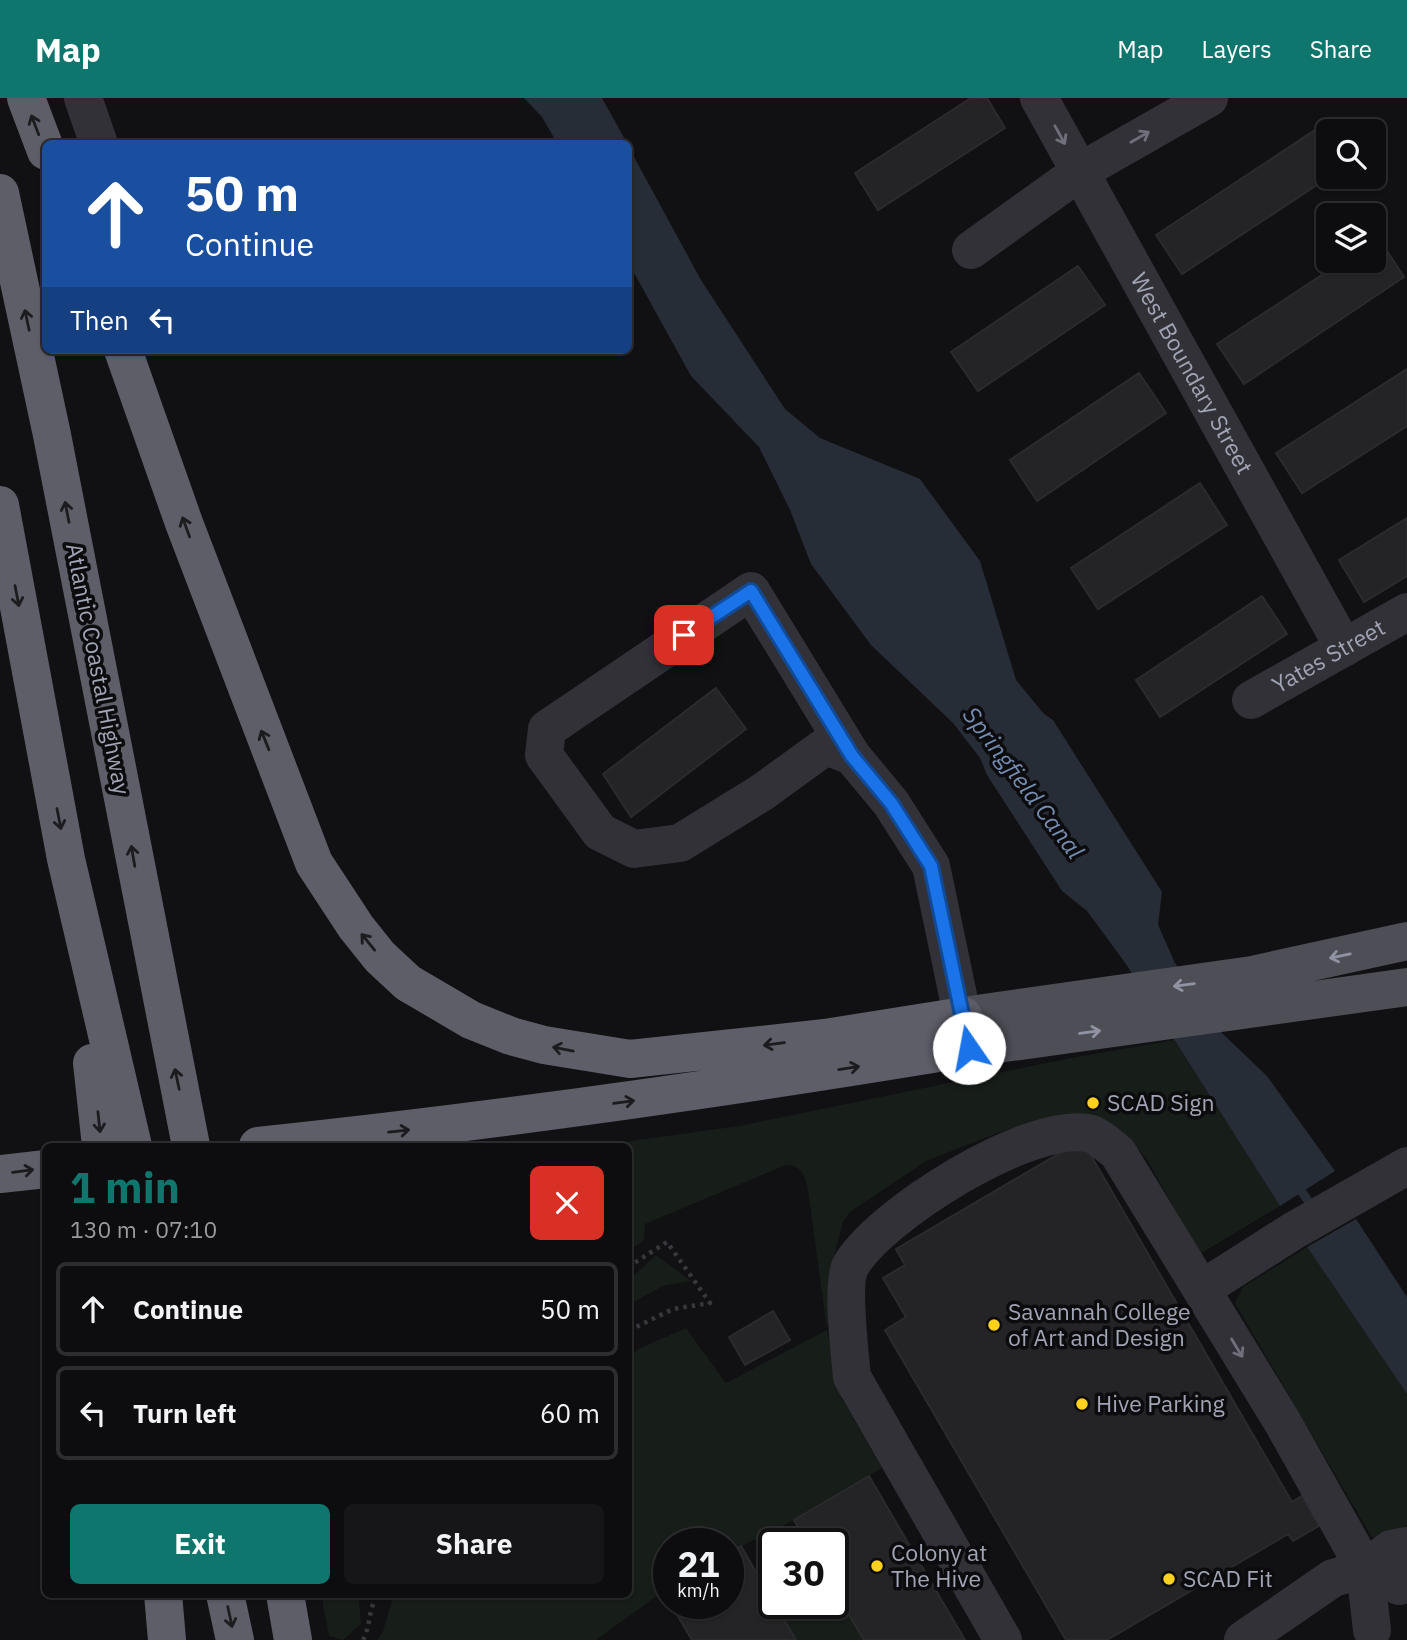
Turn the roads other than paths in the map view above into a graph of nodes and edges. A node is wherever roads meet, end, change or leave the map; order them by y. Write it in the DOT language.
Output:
graph roads {
  1 [pos="26,98"];
  2 [pos="83,98"];
  3 [pos="1039,98"];
  4 [pos="1209,98"];
  5 [pos="42,140"];
  6 [pos="98,140"];
  7 [pos="1081,171"];
  8 [pos="0,193"];
  9 [pos="971,250"];
  10 [pos="124,354"];
  11 [pos="0,505"];
  12 [pos="1407,612"];
  13 [pos="1344,648"];
  14 [pos="1251,700"];
  15 [pos="852,756"];
  16 [pos="66,859"];
  17 [pos="1407,941"];
  18 [pos="1407,987"];
  19 [pos="1262,990"];
  20 [pos="966,1032"];
  21 [pos="102,1143"];
  22 [pos="132,1143"];
  23 [pos="190,1143"];
  24 [pos="287,1143"];
  25 [pos="42,1169"];
  26 [pos="0,1174"];
  27 [pos="1404,1174"];
  28 [pos="1202,1290"];
  29 [pos="1407,1546"];
  30 [pos="1365,1569"];
  31 [pos="1407,1584"];
  32 [pos="163,1598"];
  33 [pos="226,1598"];
  34 [pos="286,1598"];
  35 [pos="1372,1630"];
  36 [pos="167,1640"];
  37 [pos="235,1640"];
  38 [pos="293,1640"];
  39 [pos="1003,1640"];
  40 [pos="1242,1640"];
  5 -- 1 [label="highway, one-way"];
  2 -- 6 [label="street"];
  3 -- 7 [label="street, West Boundary Street, one-way"];
  7 -- 4 [label="street, one-way"];
  7 -- 9 [label="street"];
  7 -- 13 [label="street, West Boundary Street"];
  23 -- 8 [label="highway, Atlantic Coastal Highway, one-way"];
  20 -- 10 [label="highway, one-way"];
  11 -- 16 [label="highway, one-way"];
  12 -- 13 [label="street, Yates Street"];
  13 -- 14 [label="street, Yates Street"];
  15 -- 15 [label="street"];
  15 -- 20 [label="street"];
  16 -- 21 [label="highway, one-way"];
  16 -- 22 [label="highway"];
  17 -- 19 [label="main road, one-way"];
  18 -- 19 [label="main road"];
  19 -- 20 [label="main road"];
  24 -- 20 [label="highway, one-way"];
  26 -- 25 [label="highway, one-way"];
  27 -- 28 [label="street"];
  28 -- 30 [label="street, one-way"];
  28 -- 39 [label="street"];
  29 -- 30 [label="street"];
  30 -- 31 [label="street"];
  30 -- 35 [label="street"];
  30 -- 40 [label="street"];
  32 -- 36 [label="highway"];
  33 -- 37 [label="highway, one-way"];
  34 -- 38 [label="highway"];
}
